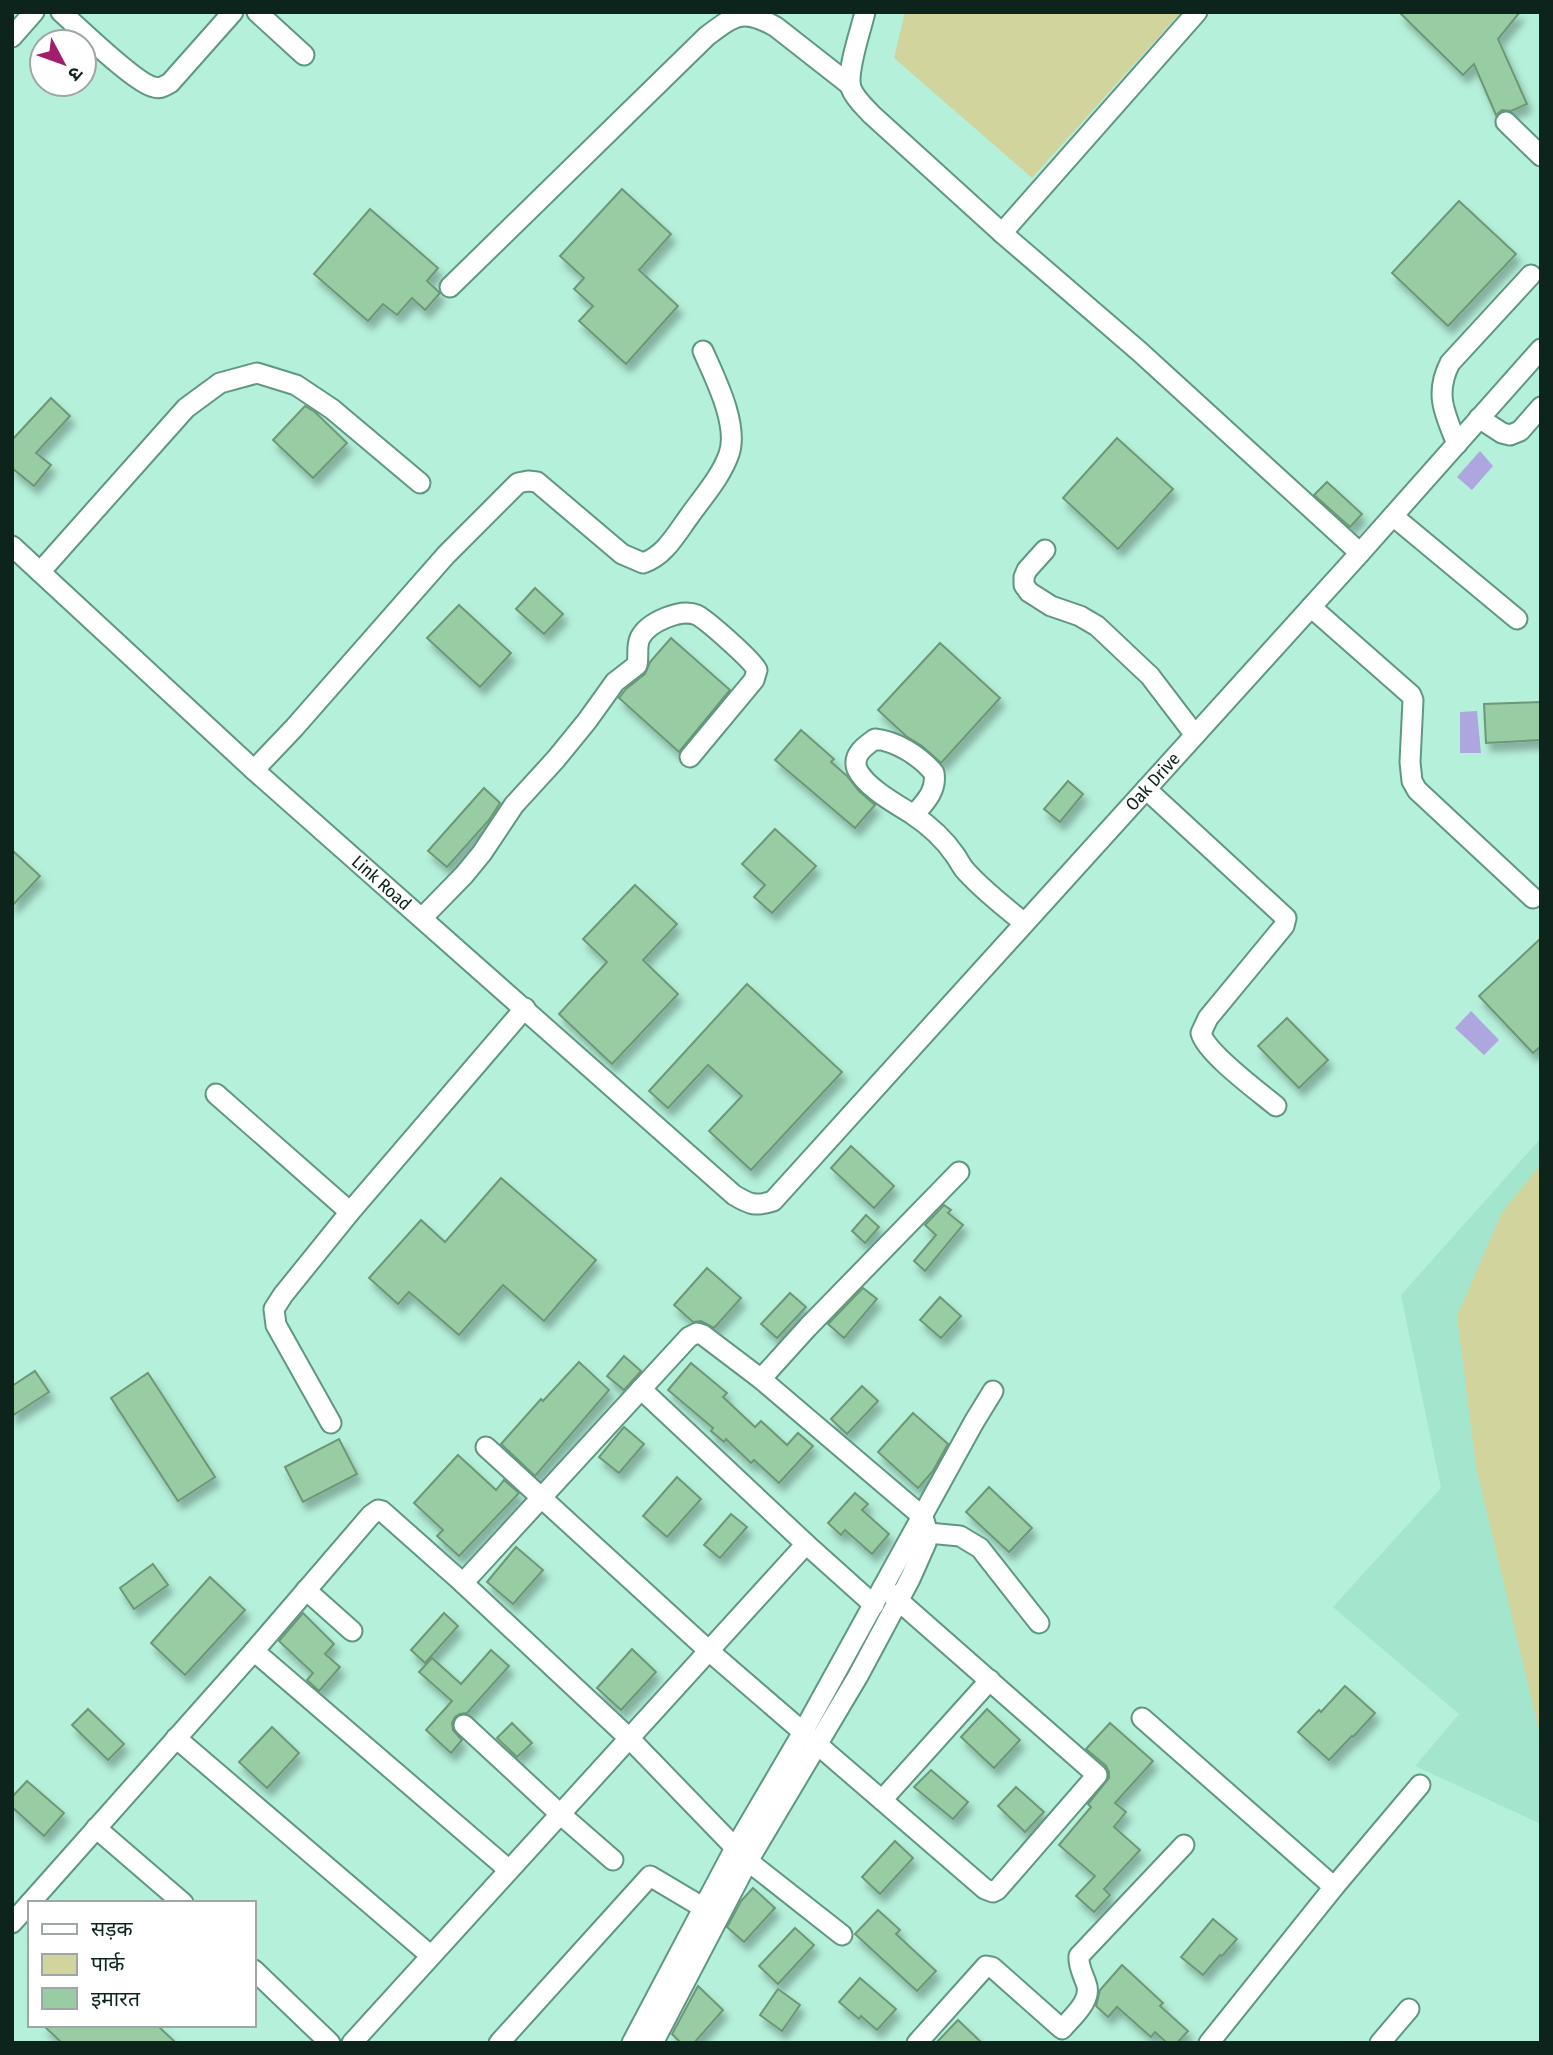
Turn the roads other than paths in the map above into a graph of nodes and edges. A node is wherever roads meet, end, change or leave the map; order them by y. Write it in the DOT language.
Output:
graph roads {
  1 [pos="34,12"];
  2 [pos="61,12"];
  3 [pos="233,12"];
  4 [pos="257,12"];
  5 [pos="865,12"];
  6 [pos="1197,12"];
  7 [pos="12,37"];
  8 [pos="304,55"];
  9 [pos="850,85"];
  10 [pos="1506,122"];
  11 [pos="1541,156"];
  12 [pos="1002,233"];
  13 [pos="1531,275"];
  14 [pos="450,287"];
  15 [pos="1541,349"];
  16 [pos="703,351"];
  17 [pos="1541,407"];
  18 [pos="1479,418"];
  19 [pos="1457,444"];
  20 [pos="420,483"];
  21 [pos="1393,516"];
  22 [pos="1045,550"];
  23 [pos="1360,553"];
  24 [pos="16,557"];
  25 [pos="40,572"];
  26 [pos="1311,607"];
  27 [pos="1517,619"];
  28 [pos="1195,735"];
  29 [pos="690,757"];
  30 [pos="254,770"];
  31 [pos="1146,789"];
  32 [pos="914,815"];
  33 [pos="1533,898"];
  34 [pos="422,918"];
  35 [pos="1024,923"];
  36 [pos="525,1008"];
  37 [pos="216,1094"];
  38 [pos="1276,1107"];
  39 [pos="959,1172"];
  40 [pos="761,1205"];
  41 [pos="350,1212"];
  42 [pos="761,1379"];
  43 [pos="641,1389"];
  44 [pos="993,1391"];
  45 [pos="331,1423"];
  46 [pos="486,1447"];
  47 [pos="541,1498"];
  48 [pos="926,1525"];
  49 [pos="806,1544"];
  50 [pos="463,1583"];
  51 [pos="883,1587"];
  52 [pos="306,1590"];
  53 [pos="899,1600"];
  54 [pos="874,1605"];
  55 [pos="1039,1623"];
  56 [pos="352,1631"];
  57 [pos="254,1651"];
  58 [pos="709,1651"];
  59 [pos="990,1680"];
  60 [pos="1142,1718"];
  61 [pos="464,1725"];
  62 [pos="176,1738"];
  63 [pos="810,1738"];
  64 [pos="630,1739"];
  65 [pos="1420,1785"];
  66 [pos="882,1800"];
  67 [pos="559,1813"];
  68 [pos="96,1828"];
  69 [pos="1184,1845"];
  70 [pos="742,1854"];
  71 [pos="613,1860"];
  72 [pos="509,1870"];
  73 [pos="1334,1887"];
  74 [pos="32,1901"];
  75 [pos="181,1901"];
  76 [pos="28,1905"];
  77 [pos="711,1913"];
  78 [pos="12,1923"];
  79 [pos="842,1936"];
  80 [pos="430,1955"];
  81 [pos="256,1972"];
  82 [pos="1409,2009"];
  83 [pos="1062,2029"];
  84 [pos="330,2043"];
  85 [pos="352,2043"];
  86 [pos="499,2043"];
  87 [pos="632,2043"];
  88 [pos="653,2043"];
  89 [pos="917,2043"];
  90 [pos="1077,2043"];
  91 [pos="1209,2043"];
  92 [pos="1380,2043"];
  1 -- 7 [label="street"];
  2 -- 3 [label="street"];
  4 -- 8 [label="street"];
  5 -- 9 [label="street"];
  6 -- 12 [label="street"];
  9 -- 12 [label="street"];
  9 -- 14 [label="street"];
  10 -- 11 [label="street"];
  12 -- 23 [label="street"];
  13 -- 19 [label="street"];
  15 -- 18 [label="street, Oak Drive"];
  16 -- 30 [label="street"];
  17 -- 18 [label="street"];
  18 -- 19 [label="street, Oak Drive"];
  19 -- 21 [label="street, Oak Drive"];
  20 -- 25 [label="street"];
  21 -- 23 [label="street, Oak Drive"];
  21 -- 27 [label="street"];
  22 -- 28 [label="street"];
  23 -- 26 [label="street, Oak Drive"];
  24 -- 25 [label="street, Link Road"];
  25 -- 30 [label="street, Link Road"];
  26 -- 28 [label="street, Oak Drive"];
  26 -- 33 [label="street"];
  28 -- 31 [label="street, Oak Drive"];
  29 -- 34 [label="street"];
  30 -- 34 [label="street, Link Road"];
  31 -- 35 [label="street, Oak Drive"];
  31 -- 38 [label="street"];
  32 -- 35 [label="street"];
  34 -- 36 [label="street, Link Road"];
  35 -- 40 [label="street, Oak Drive"];
  36 -- 40 [label="street, Link Road"];
  36 -- 41 [label="street"];
  37 -- 41 [label="street"];
  39 -- 42 [label="street"];
  41 -- 45 [label="street"];
  42 -- 43 [label="street"];
  42 -- 48 [label="street"];
  43 -- 47 [label="street"];
  43 -- 49 [label="street"];
  44 -- 48 [label="street"];
  46 -- 47 [label="street"];
  47 -- 50 [label="street"];
  47 -- 58 [label="street"];
  48 -- 51 [label="street"];
  48 -- 53 [label="street"];
  48 -- 55 [label="street"];
  49 -- 54 [label="street"];
  49 -- 58 [label="street"];
  50 -- 52 [label="street"];
  50 -- 64 [label="street"];
  51 -- 53 [label="street"];
  51 -- 54 [label="street"];
  52 -- 56 [label="street"];
  52 -- 57 [label="street"];
  53 -- 59 [label="street"];
  53 -- 63 [label="street"];
  54 -- 63 [label="street"];
  57 -- 62 [label="street"];
  57 -- 72 [label="street"];
  58 -- 63 [label="street"];
  58 -- 64 [label="street"];
  59 -- 66 [label="street"];
  59 -- 66 [label="street"];
  60 -- 73 [label="street"];
  61 -- 67 [label="street"];
  62 -- 68 [label="street"];
  62 -- 80 [label="street"];
  63 -- 66 [label="street"];
  63 -- 70 [label="street"];
  64 -- 67 [label="street"];
  64 -- 70 [label="street"];
  65 -- 73 [label="street"];
  67 -- 71 [label="street"];
  67 -- 72 [label="street"];
  68 -- 74 [label="street"];
  68 -- 75 [label="street"];
  69 -- 83 [label="street"];
  70 -- 77 [label="street"];
  70 -- 79 [label="street"];
  72 -- 80 [label="street"];
  73 -- 91 [label="street"];
  76 -- 78 [label="street"];
  77 -- 86 [label="street"];
  77 -- 87 [label="street"];
  77 -- 88 [label="street"];
  80 -- 85 [label="street"];
  81 -- 84 [label="street"];
  82 -- 92 [label="street"];
  83 -- 89 [label="street"];
  83 -- 90 [label="street"];
}
